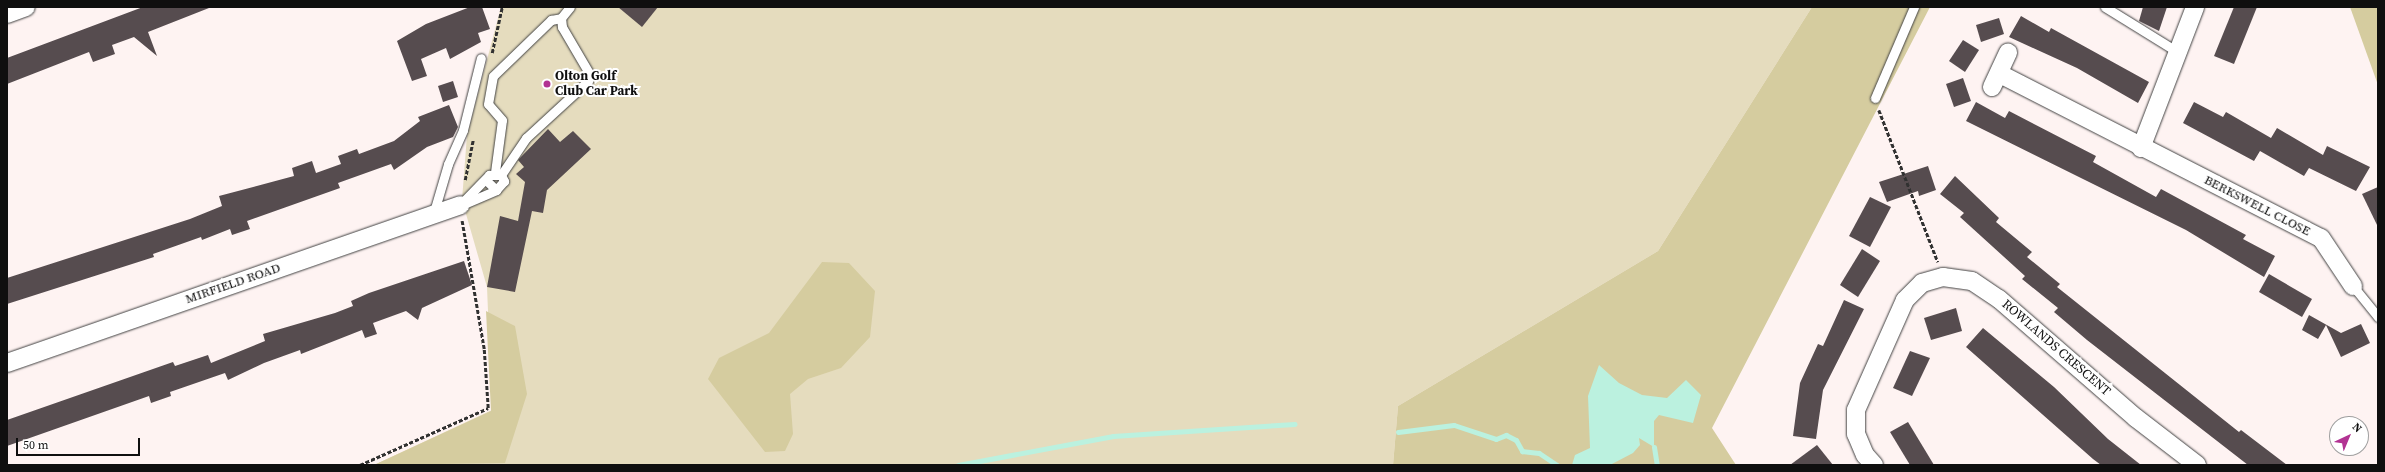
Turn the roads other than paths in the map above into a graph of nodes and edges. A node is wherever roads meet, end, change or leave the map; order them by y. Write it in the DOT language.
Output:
graph roads {
  1 [pos="26,7"];
  2 [pos="570,7"];
  3 [pos="1914,7"];
  4 [pos="2105,7"];
  5 [pos="2195,7"];
  6 [pos="7,14"];
  7 [pos="561,18"];
  8 [pos="2008,52"];
  9 [pos="2178,52"];
  10 [pos="481,58"];
  11 [pos="1875,98"];
  12 [pos="2141,148"];
  13 [pos="498,174"];
  14 [pos="487,181"];
  15 [pos="496,190"];
  16 [pos="460,205"];
  17 [pos="433,215"];
  18 [pos="2353,286"];
  19 [pos="2378,317"];
  20 [pos="7,363"];
  21 [pos="1874,465"];
  22 [pos="2197,465"];
  1 -- 6 [label="street"];
  2 -- 7 [label="lane"];
  3 -- 11 [label="lane"];
  4 -- 9 [label="lane"];
  5 -- 9 [label="street"];
  7 -- 13 [label="lane"];
  7 -- 13 [label="lane"];
  8 -- 12 [label="street, BERKSWELL CLOSE"];
  9 -- 12 [label="street"];
  10 -- 17 [label="lane"];
  12 -- 18 [label="street, BERKSWELL CLOSE"];
  13 -- 14 [label="lane"];
  13 -- 15 [label="lane"];
  14 -- 15 [label="lane"];
  14 -- 16 [label="lane"];
  15 -- 16 [label="lane"];
  16 -- 17 [label="street, MIRFIELD ROAD"];
  17 -- 20 [label="street, MIRFIELD ROAD"];
  18 -- 19 [label="lane"];
  21 -- 22 [label="street, ROWLANDS CRESCENT"];
}
